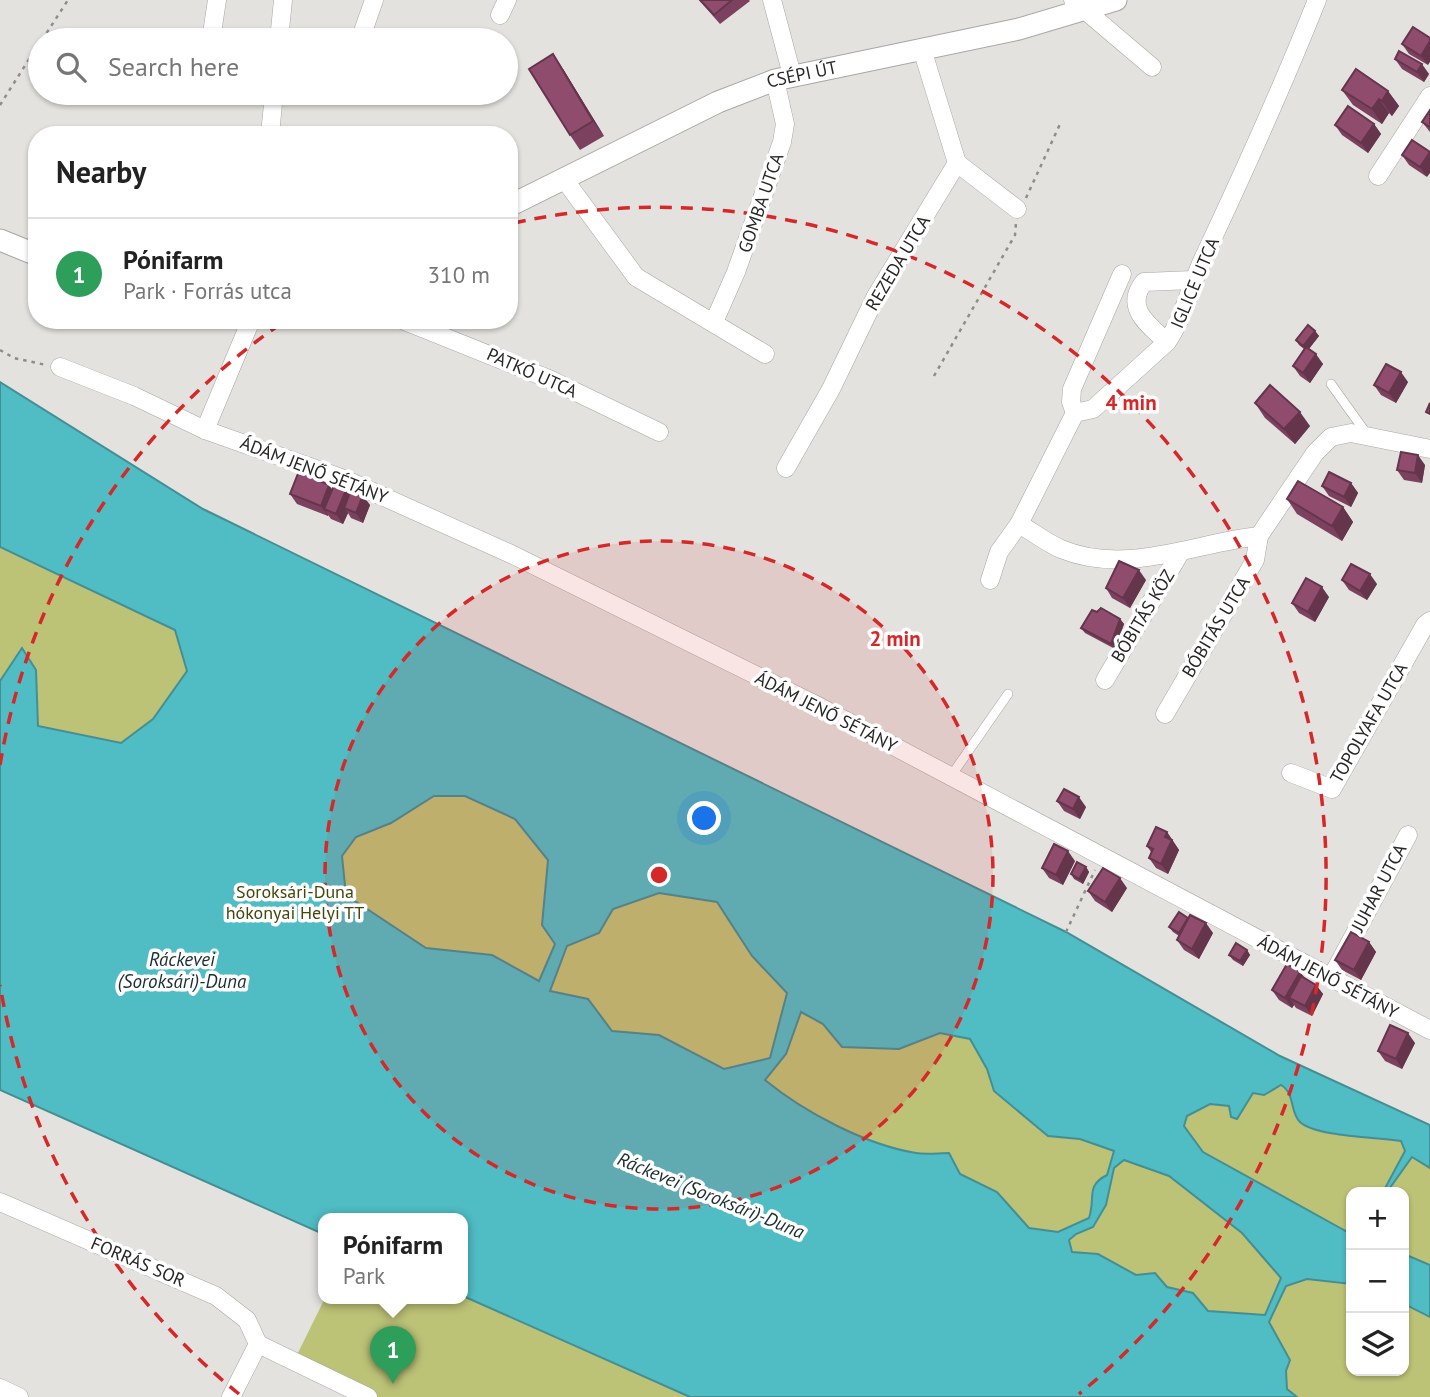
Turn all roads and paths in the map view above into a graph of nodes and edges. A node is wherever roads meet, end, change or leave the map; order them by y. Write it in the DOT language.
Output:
graph roads {
  1 [pos="68,0"];
  2 [pos="217,0"];
  3 [pos="283,0"];
  4 [pos="374,0"];
  5 [pos="772,0"];
  6 [pos="1116,0"];
  7 [pos="1317,0"];
  8 [pos="1078,5"];
  9 [pos="50,28"];
  10 [pos="213,28"];
  11 [pos="280,28"];
  12 [pos="364,28"];
  13 [pos="922,50"];
  14 [pos="28,61"];
  15 [pos="1152,67"];
  16 [pos="783,77"];
  17 [pos="1430,96"];
  18 [pos="0,105"];
  19 [pos="273,105"];
  20 [pos="1061,122"];
  21 [pos="271,126"];
  22 [pos="957,163"];
  23 [pos="1378,177"];
  24 [pos="564,179"];
  25 [pos="518,202"];
  26 [pos="1017,209"];
  27 [pos="0,240"];
  28 [pos="28,251"];
  29 [pos="1122,274"];
  30 [pos="1193,280"];
  31 [pos="714,322"];
  32 [pos="247,329"];
  33 [pos="425,329"];
  34 [pos="1167,342"];
  35 [pos="0,350"];
  36 [pos="765,354"];
  37 [pos="60,367"];
  38 [pos="934,376"];
  39 [pos="1331,384"];
  40 [pos="1075,413"];
  41 [pos="205,430"];
  42 [pos="659,432"];
  43 [pos="1369,438"];
  44 [pos="1430,449"];
  45 [pos="786,468"];
  46 [pos="1019,524"];
  47 [pos="1259,536"];
  48 [pos="1180,553"];
  49 [pos="990,580"];
  50 [pos="1430,621"];
  51 [pos="1105,680"];
  52 [pos="1008,694"];
  53 [pos="1165,714"];
  54 [pos="1291,774"];
  55 [pos="950,777"];
  56 [pos="1408,835"];
  57 [pos="1101,858"];
  58 [pos="1066,932"];
  59 [pos="1331,978"];
  60 [pos="1430,1030"];
  61 [pos="2,1207"];
  62 [pos="258,1344"];
  63 [pos="0,1388"];
  64 [pos="19,1397"];
  65 [pos="231,1397"];
  66 [pos="368,1397"];
  1 -- 9 [label="path"];
  2 -- 10 [label="street"];
  3 -- 11 [label="street"];
  4 -- 12 [label="street"];
  5 -- 16 [label="street, GOMBA UTCA"];
  6 -- 8 [label="street, CSÉPI ÚT"];
  7 -- 30 [label="street, IGLICE UTCA"];
  8 -- 13 [label="street, CSÉPI ÚT"];
  8 -- 15 [label="street"];
  13 -- 16 [label="street, CSÉPI ÚT"];
  13 -- 22 [label="street"];
  14 -- 18 [label="path"];
  16 -- 24 [label="street, CSÉPI ÚT"];
  16 -- 31 [label="street, GOMBA UTCA"];
  17 -- 23 [label="street"];
  19 -- 21 [label="street"];
  20 -- 26 [label="path"];
  22 -- 26 [label="street"];
  22 -- 45 [label="street, REZEDA UTCA"];
  24 -- 25 [label="street, CSÉPI ÚT"];
  24 -- 31 [label="street"];
  26 -- 38 [label="path"];
  27 -- 28 [label="street"];
  29 -- 40 [label="street"];
  30 -- 34 [label="street, IGLICE UTCA"];
  30 -- 34 [label="street"];
  31 -- 36 [label="street"];
  32 -- 41 [label="street"];
  33 -- 42 [label="street, PATKÓ UTCA"];
  34 -- 40 [label="street, IGLICE UTCA"];
  35 -- 37 [label="path"];
  37 -- 41 [label="street, ÁDÁM JENŐ SÉTÁNY"];
  39 -- 43 [label="lane"];
  40 -- 46 [label="street"];
  41 -- 55 [label="street, ÁDÁM JENŐ SÉTÁNY"];
  43 -- 44 [label="street"];
  43 -- 47 [label="street"];
  46 -- 48 [label="street, BÓBITÁS KÖZ"];
  46 -- 49 [label="street"];
  47 -- 48 [label="street, BÓBITÁS KÖZ"];
  47 -- 53 [label="street, BÓBITÁS UTCA"];
  48 -- 51 [label="street, BÓBITÁS KÖZ"];
  50 -- 54 [label="street, TOPOLYAFA UTCA"];
  52 -- 55 [label="lane"];
  55 -- 57 [label="street, ÁDÁM JENŐ SÉTÁNY"];
  56 -- 59 [label="street, JUHAR UTCA"];
  57 -- 58 [label="path"];
  57 -- 59 [label="street, ÁDÁM JENŐ SÉTÁNY"];
  59 -- 60 [label="street, ÁDÁM JENŐ SÉTÁNY"];
  61 -- 62 [label="street, FORRÁS SOR"];
  62 -- 65 [label="street"];
  62 -- 66 [label="street"];
  63 -- 64 [label="street"];
}
